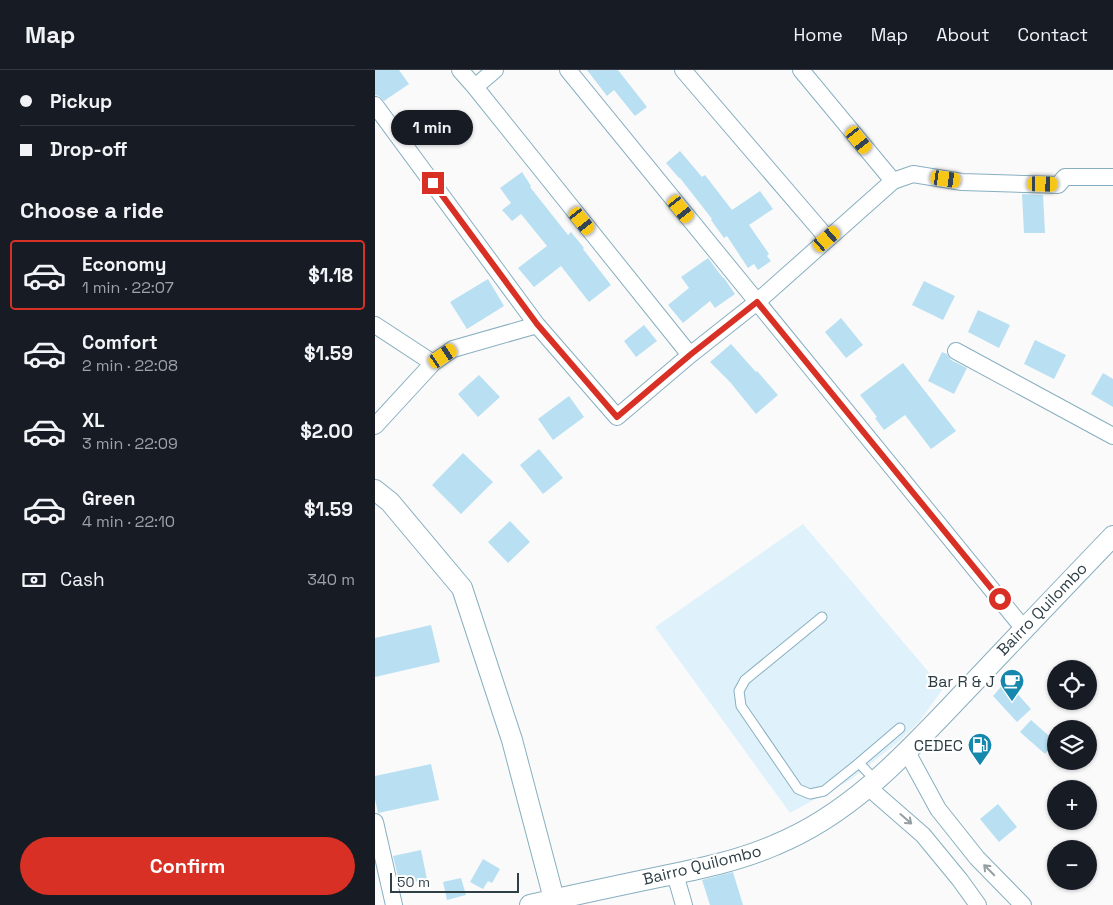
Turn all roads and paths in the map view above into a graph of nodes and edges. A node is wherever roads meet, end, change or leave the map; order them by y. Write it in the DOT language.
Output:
graph roads {
  1 [pos="460,70"];
  2 [pos="495,70"];
  3 [pos="568,70"];
  4 [pos="683,70"];
  5 [pos="801,70"];
  6 [pos="475,87"];
  7 [pos="375,105"];
  8 [pos="1113,177"];
  9 [pos="893,181"];
  10 [pos="827,239"];
  11 [pos="757,302"];
  12 [pos="537,324"];
  13 [pos="375,325"];
  14 [pos="956,351"];
  15 [pos="690,355"];
  16 [pos="433,363"];
  17 [pos="375,426"];
  18 [pos="1113,436"];
  19 [pos="375,490"];
  20 [pos="1113,536"];
  21 [pos="822,617"];
  22 [pos="1024,628"];
  23 [pos="900,728"];
  24 [pos="907,752"];
  25 [pos="859,763"];
  26 [pos="872,784"];
  27 [pos="375,822"];
  28 [pos="675,874"];
  29 [pos="554,899"];
  30 [pos="394,905"];
  31 [pos="530,905"];
  32 [pos="684,905"];
  33 [pos="978,905"];
  34 [pos="1023,905"];
  1 -- 6 [label="street"];
  2 -- 6 [label="street"];
  3 -- 11 [label="street"];
  4 -- 10 [label="street"];
  5 -- 9 [label="street"];
  6 -- 15 [label="street"];
  7 -- 12 [label="street"];
  8 -- 9 [label="street"];
  9 -- 10 [label="street"];
  10 -- 11 [label="street"];
  11 -- 15 [label="street"];
  11 -- 22 [label="street"];
  12 -- 15 [label="street"];
  12 -- 16 [label="street"];
  13 -- 16 [label="street"];
  14 -- 18 [label="street"];
  16 -- 17 [label="street"];
  19 -- 29 [label="street"];
  20 -- 22 [label="street, Bairro Quilombo"];
  21 -- 25 [label="lane"];
  22 -- 24 [label="street, Bairro Quilombo"];
  23 -- 25 [label="lane"];
  24 -- 26 [label="street, Bairro Quilombo"];
  34 -- 24 [label="street, one-way"];
  25 -- 26 [label="lane"];
  26 -- 28 [label="street, Bairro Quilombo"];
  26 -- 33 [label="street, one-way"];
  27 -- 30 [label="street"];
  28 -- 29 [label="street, Bairro Quilombo"];
  28 -- 32 [label="street"];
  29 -- 31 [label="street, Bairro Quilombo"];
}
